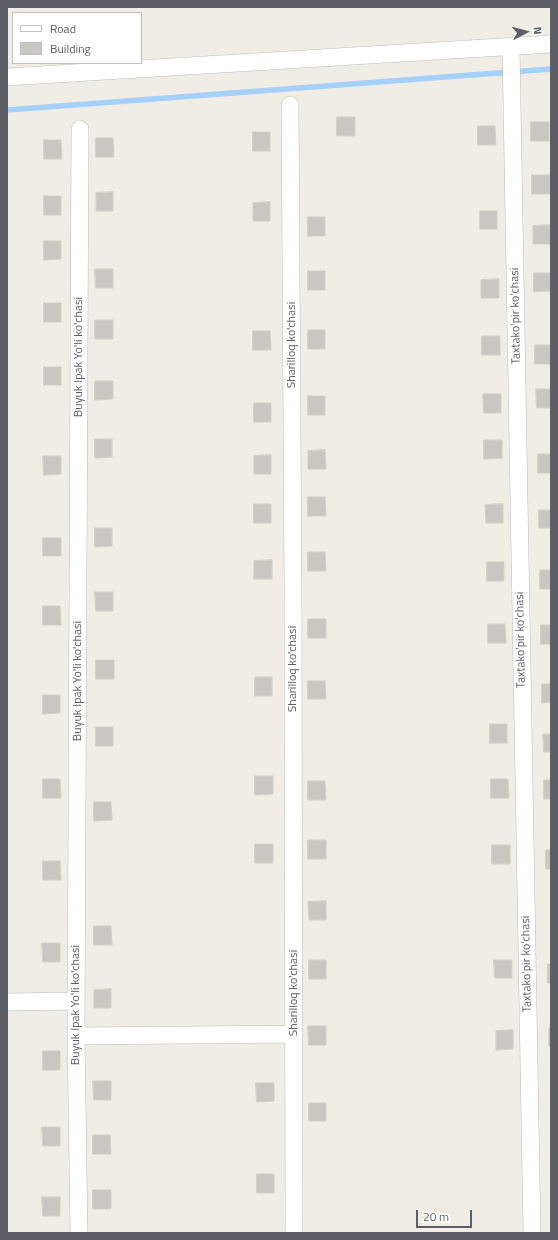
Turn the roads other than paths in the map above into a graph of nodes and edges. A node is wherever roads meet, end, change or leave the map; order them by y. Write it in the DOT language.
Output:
graph roads {
  1 [pos="551,44"];
  2 [pos="511,47"];
  3 [pos="7,77"];
  4 [pos="290,105"];
  5 [pos="80,129"];
  6 [pos="76,1001"];
  7 [pos="7,1002"];
  8 [pos="294,1034"];
  9 [pos="76,1036"];
  10 [pos="79,1233"];
  11 [pos="294,1233"];
  12 [pos="532,1233"];
  1 -- 2 [label="street"];
  2 -- 3 [label="street"];
  2 -- 12 [label="street, Taxtako'pir ko'chasi"];
  4 -- 8 [label="street, Sharilloq ko'chasi"];
  5 -- 6 [label="street, Buyuk Ipak Yo'li ko'chasi"];
  6 -- 7 [label="street"];
  6 -- 9 [label="street, Buyuk Ipak Yo'li ko'chasi"];
  8 -- 9 [label="street"];
  8 -- 11 [label="street, Sharilloq ko'chasi"];
  9 -- 10 [label="street, Buyuk Ipak Yo'li ko'chasi"];
}
